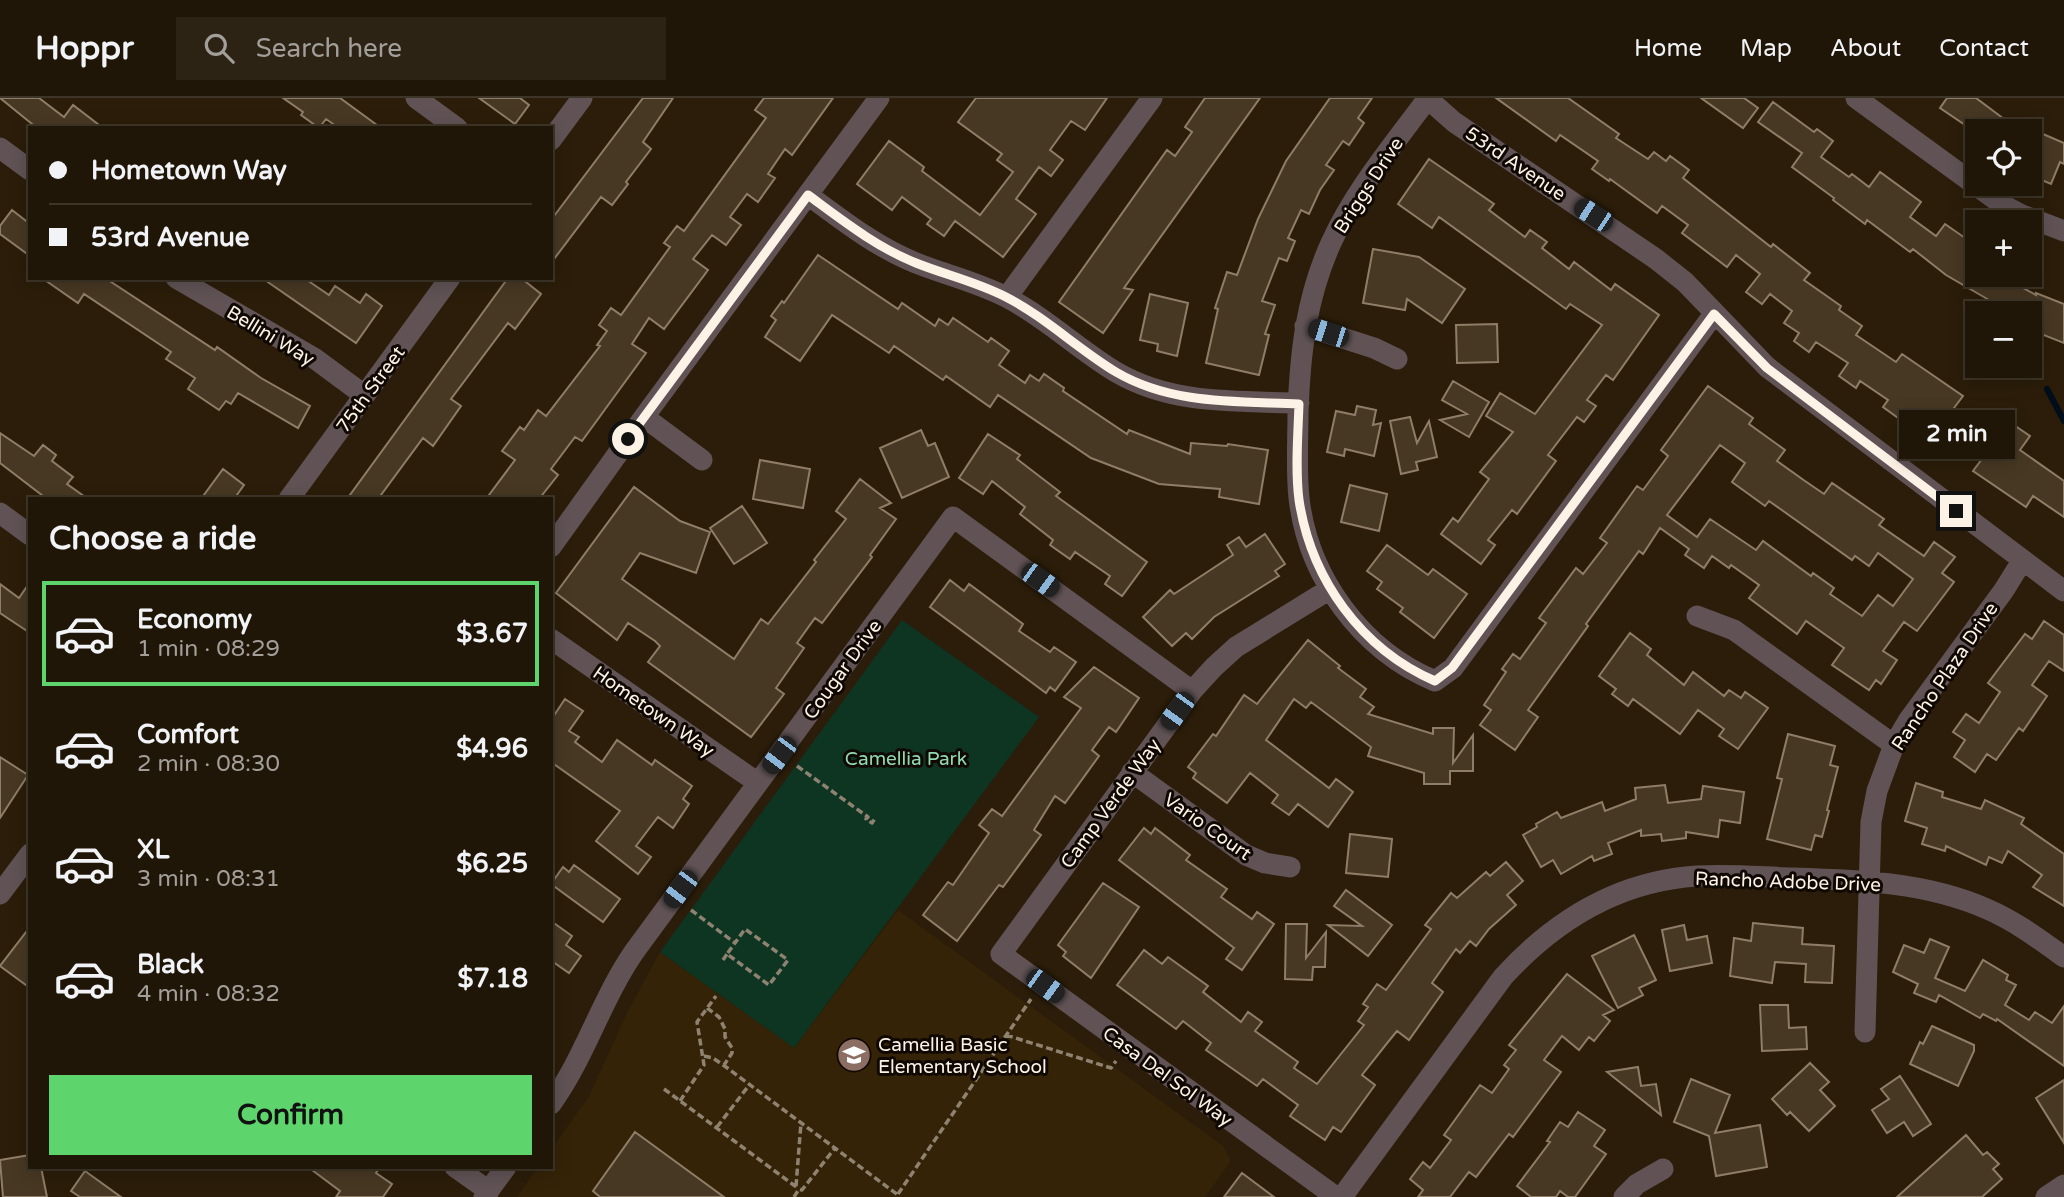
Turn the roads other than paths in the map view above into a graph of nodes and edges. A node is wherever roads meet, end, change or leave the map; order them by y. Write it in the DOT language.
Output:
graph roads {
  1 [pos="416,98"];
  2 [pos="582,98"];
  3 [pos="879,98"];
  4 [pos="1152,98"];
  5 [pos="1428,98"];
  6 [pos="1864,100"];
  7 [pos="454,126"];
  8 [pos="553,137"];
  9 [pos="0,148"];
  10 [pos="28,169"];
  11 [pos="808,195"];
  12 [pos="2064,231"];
  13 [pos="179,280"];
  14 [pos="449,280"];
  15 [pos="1007,297"];
  16 [pos="1714,314"];
  17 [pos="1305,326"];
  18 [pos="1398,359"];
  19 [pos="365,396"];
  20 [pos="1299,404"];
  21 [pos="644,417"];
  22 [pos="702,460"];
  23 [pos="290,497"];
  24 [pos="0,513"];
  25 [pos="28,534"];
  26 [pos="553,544"];
  27 [pos="2022,561"];
  28 [pos="1330,589"];
  29 [pos="2064,591"];
  30 [pos="1697,616"];
  31 [pos="553,640"];
  32 [pos="1192,691"];
  33 [pos="1894,745"];
  34 [pos="1132,772"];
  35 [pos="758,783"];
  36 [pos="28,856"];
  37 [pos="1290,867"];
  38 [pos="1869,880"];
  39 [pos="4,881"];
  40 [pos="1001,954"];
  41 [pos="2064,957"];
  42 [pos="1865,1032"];
  43 [pos="553,1101"];
  44 [pos="457,1169"];
  45 [pos="505,1169"];
  46 [pos="1663,1169"];
  47 [pos="2064,1185"];
  48 [pos="486,1194"];
  49 [pos="1336,1197"];
  50 [pos="1342,1197"];
  51 [pos="1624,1197"];
  52 [pos="2046,1197"];
  1 -- 7 [label="street"];
  2 -- 8 [label="street"];
  3 -- 11 [label="street"];
  4 -- 15 [label="street"];
  5 -- 16 [label="street, 53rd Avenue"];
  5 -- 17 [label="street, Briggs Drive"];
  6 -- 12 [label="street"];
  9 -- 10 [label="street"];
  11 -- 15 [label="street"];
  11 -- 21 [label="street"];
  13 -- 19 [label="street, Bellini Way"];
  14 -- 19 [label="street, 75th Street"];
  15 -- 20 [label="street"];
  16 -- 27 [label="street, 53rd Avenue"];
  16 -- 28 [label="street, Briggs Drive"];
  17 -- 18 [label="street"];
  17 -- 20 [label="street, Briggs Drive"];
  19 -- 23 [label="street, 75th Street"];
  20 -- 28 [label="street, Briggs Drive"];
  21 -- 22 [label="street"];
  21 -- 26 [label="street"];
  24 -- 25 [label="street"];
  27 -- 29 [label="street, 53rd Avenue"];
  27 -- 33 [label="street, Rancho Plaza Drive"];
  28 -- 32 [label="street, Camp Verde Way"];
  30 -- 33 [label="street"];
  31 -- 35 [label="street, Hometown Way"];
  32 -- 34 [label="street, Camp Verde Way"];
  32 -- 35 [label="street, Cougar Drive"];
  33 -- 38 [label="street, Rancho Plaza Drive"];
  34 -- 37 [label="street, Vario Court"];
  34 -- 40 [label="street, Camp Verde Way"];
  35 -- 43 [label="street, Cougar Drive"];
  36 -- 39 [label="street"];
  38 -- 41 [label="street, Rancho Adobe Drive"];
  38 -- 42 [label="street, Rancho Plaza Drive"];
  38 -- 50 [label="street, Rancho Adobe Drive"];
  40 -- 49 [label="street, Casa Del Sol Way"];
  44 -- 48 [label="street"];
  45 -- 48 [label="street"];
  46 -- 51 [label="street"];
  47 -- 52 [label="street"];
}
